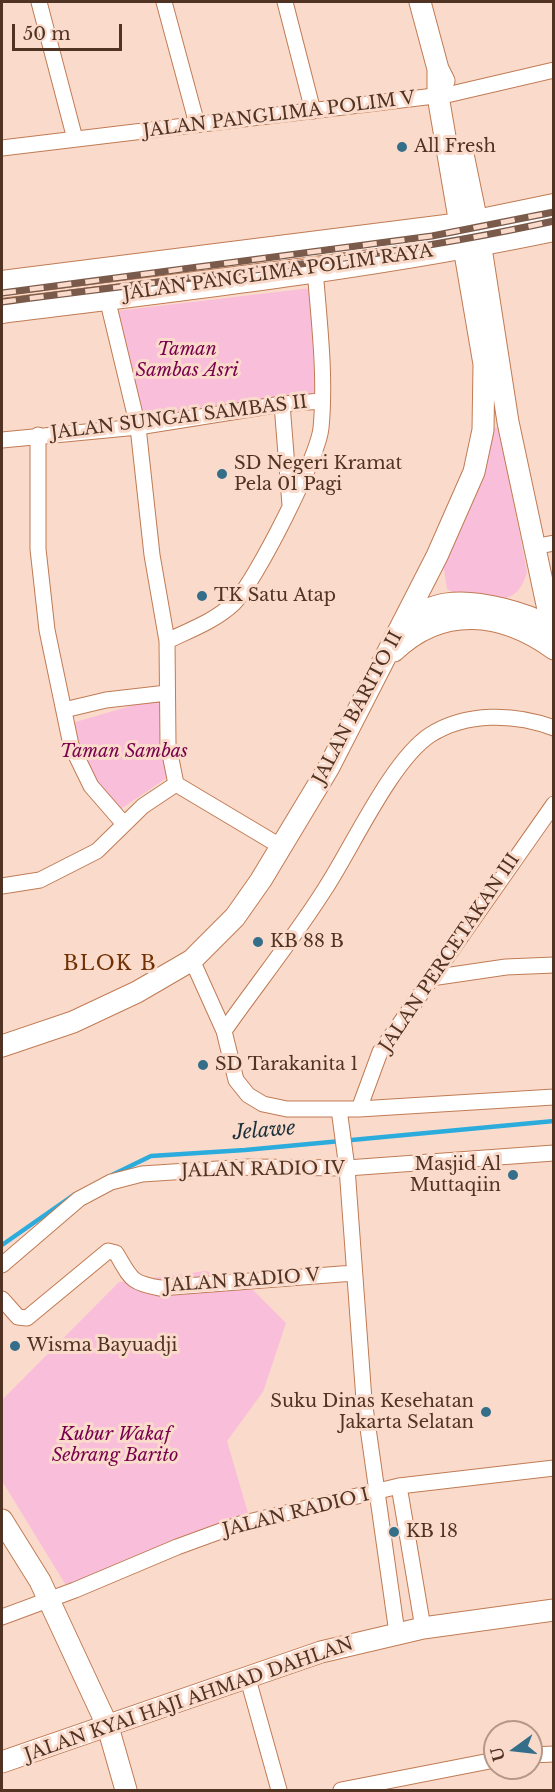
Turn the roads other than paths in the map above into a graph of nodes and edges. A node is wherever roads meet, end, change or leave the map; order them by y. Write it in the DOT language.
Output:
graph roads {
  1 [pos="39,2"];
  2 [pos="164,2"];
  3 [pos="285,2"];
  4 [pos="420,2"];
  5 [pos="554,70"];
  6 [pos="444,95"];
  7 [pos="314,111"];
  8 [pos="197,124"];
  9 [pos="75,139"];
  10 [pos="2,148"];
  11 [pos="554,206"];
  12 [pos="554,229"];
  13 [pos="471,235"];
  14 [pos="315,269"];
  15 [pos="2,284"];
  16 [pos="107,298"];
  17 [pos="2,310"];
  18 [pos="322,401"];
  19 [pos="282,404"];
  20 [pos="138,427"];
  21 [pos="38,435"];
  22 [pos="2,440"];
  23 [pos="290,505"];
  24 [pos="543,545"];
  25 [pos="437,556"];
  26 [pos="539,574"];
  27 [pos="450,611"];
  28 [pos="406,617"];
  29 [pos="515,618"];
  30 [pos="553,635"];
  31 [pos="167,641"];
  32 [pos="385,659"];
  33 [pos="167,693"];
  34 [pos="64,710"];
  35 [pos="554,728"];
  36 [pos="176,784"];
  37 [pos="554,804"];
  38 [pos="124,824"];
  39 [pos="280,846"];
  40 [pos="2,886"];
  41 [pos="192,960"];
  42 [pos="554,965"];
  43 [pos="432,978"];
  44 [pos="224,1031"];
  45 [pos="2,1046"];
  46 [pos="554,1097"];
  47 [pos="339,1109"];
  48 [pos="359,1109"];
  49 [pos="554,1153"];
  50 [pos="346,1163"];
  51 [pos="2,1265"];
  52 [pos="354,1273"];
  53 [pos="2,1299"];
  54 [pos="554,1468"];
  55 [pos="399,1486"];
  56 [pos="375,1493"];
  57 [pos="2,1520"];
  58 [pos="49,1599"];
  59 [pos="554,1610"];
  60 [pos="2,1617"];
  61 [pos="423,1628"];
  62 [pos="397,1633"];
  63 [pos="248,1678"];
  64 [pos="108,1727"];
  65 [pos="2,1762"];
  66 [pos="483,1762"];
  67 [pos="126,1791"];
  68 [pos="279,1791"];
  69 [pos="341,1791"];
  1 -- 9 [label="street"];
  2 -- 8 [label="street"];
  3 -- 7 [label="street"];
  4 -- 6 [label="street"];
  5 -- 6 [label="street, JALAN PANGLIMA POLIM V"];
  6 -- 7 [label="street, JALAN PANGLIMA POLIM V"];
  6 -- 13 [label="street"];
  7 -- 8 [label="street, JALAN PANGLIMA POLIM V"];
  8 -- 9 [label="street, JALAN PANGLIMA POLIM V"];
  9 -- 10 [label="street, JALAN PANGLIMA POLIM V"];
  11 -- 13 [label="main road, JALAN PANGLIMA POLIM RAYA"];
  12 -- 13 [label="main road, JALAN PANGLIMA POLIM RAYA"];
  13 -- 14 [label="main road, JALAN PANGLIMA POLIM RAYA"];
  13 -- 15 [label="main road, JALAN PANGLIMA POLIM RAYA"];
  13 -- 24 [label="street"];
  13 -- 25 [label="street, JALAN BARITO II"];
  14 -- 16 [label="main road, JALAN PANGLIMA POLIM RAYA"];
  14 -- 18 [label="street"];
  16 -- 17 [label="main road, JALAN PANGLIMA POLIM RAYA"];
  16 -- 20 [label="street"];
  18 -- 19 [label="street, JALAN SUNGAI SAMBAS II"];
  18 -- 23 [label="street"];
  19 -- 20 [label="street, JALAN SUNGAI SAMBAS II"];
  19 -- 23 [label="street"];
  20 -- 21 [label="street, JALAN SUNGAI SAMBAS II"];
  20 -- 31 [label="street"];
  21 -- 22 [label="street, JALAN SUNGAI SAMBAS II"];
  21 -- 34 [label="street"];
  23 -- 31 [label="street"];
  24 -- 26 [label="street"];
  25 -- 27 [label="street"];
  25 -- 28 [label="street, JALAN BARITO II"];
  26 -- 29 [label="street"];
  26 -- 30 [label="street"];
  27 -- 28 [label="street"];
  27 -- 29 [label="street"];
  27 -- 32 [label="street"];
  28 -- 32 [label="street, JALAN BARITO II"];
  29 -- 30 [label="street"];
  31 -- 33 [label="street"];
  32 -- 39 [label="street, JALAN BARITO II"];
  33 -- 34 [label="street"];
  33 -- 36 [label="street"];
  34 -- 38 [label="street"];
  35 -- 44 [label="street"];
  36 -- 38 [label="street"];
  36 -- 39 [label="street"];
  37 -- 43 [label="street, JALAN PERCETAKAN III"];
  38 -- 40 [label="street"];
  39 -- 41 [label="street, JALAN BARITO II"];
  41 -- 44 [label="street"];
  41 -- 45 [label="street, JALAN BARITO II"];
  42 -- 43 [label="street"];
  43 -- 48 [label="street, JALAN PERCETAKAN III"];
  44 -- 47 [label="street"];
  46 -- 48 [label="street"];
  47 -- 48 [label="street"];
  47 -- 50 [label="street"];
  49 -- 50 [label="street, JALAN RADIO IV"];
  50 -- 51 [label="street, JALAN RADIO IV"];
  50 -- 52 [label="street"];
  52 -- 53 [label="street, JALAN RADIO V"];
  52 -- 56 [label="street"];
  54 -- 55 [label="street, JALAN RADIO I"];
  55 -- 56 [label="street, JALAN RADIO I"];
  55 -- 61 [label="street"];
  56 -- 58 [label="street, JALAN RADIO I"];
  56 -- 62 [label="street"];
  57 -- 58 [label="street"];
  58 -- 60 [label="street, JALAN RADIO I"];
  58 -- 64 [label="street"];
  59 -- 61 [label="street, JALAN KYAI HAJI AHMAD DAHLAN"];
  61 -- 62 [label="street, JALAN KYAI HAJI AHMAD DAHLAN"];
  62 -- 63 [label="street, JALAN KYAI HAJI AHMAD DAHLAN"];
  63 -- 64 [label="street, JALAN KYAI HAJI AHMAD DAHLAN"];
  63 -- 68 [label="street"];
  64 -- 65 [label="street, JALAN KYAI HAJI AHMAD DAHLAN"];
  64 -- 67 [label="street"];
  66 -- 69 [label="street"];
}
